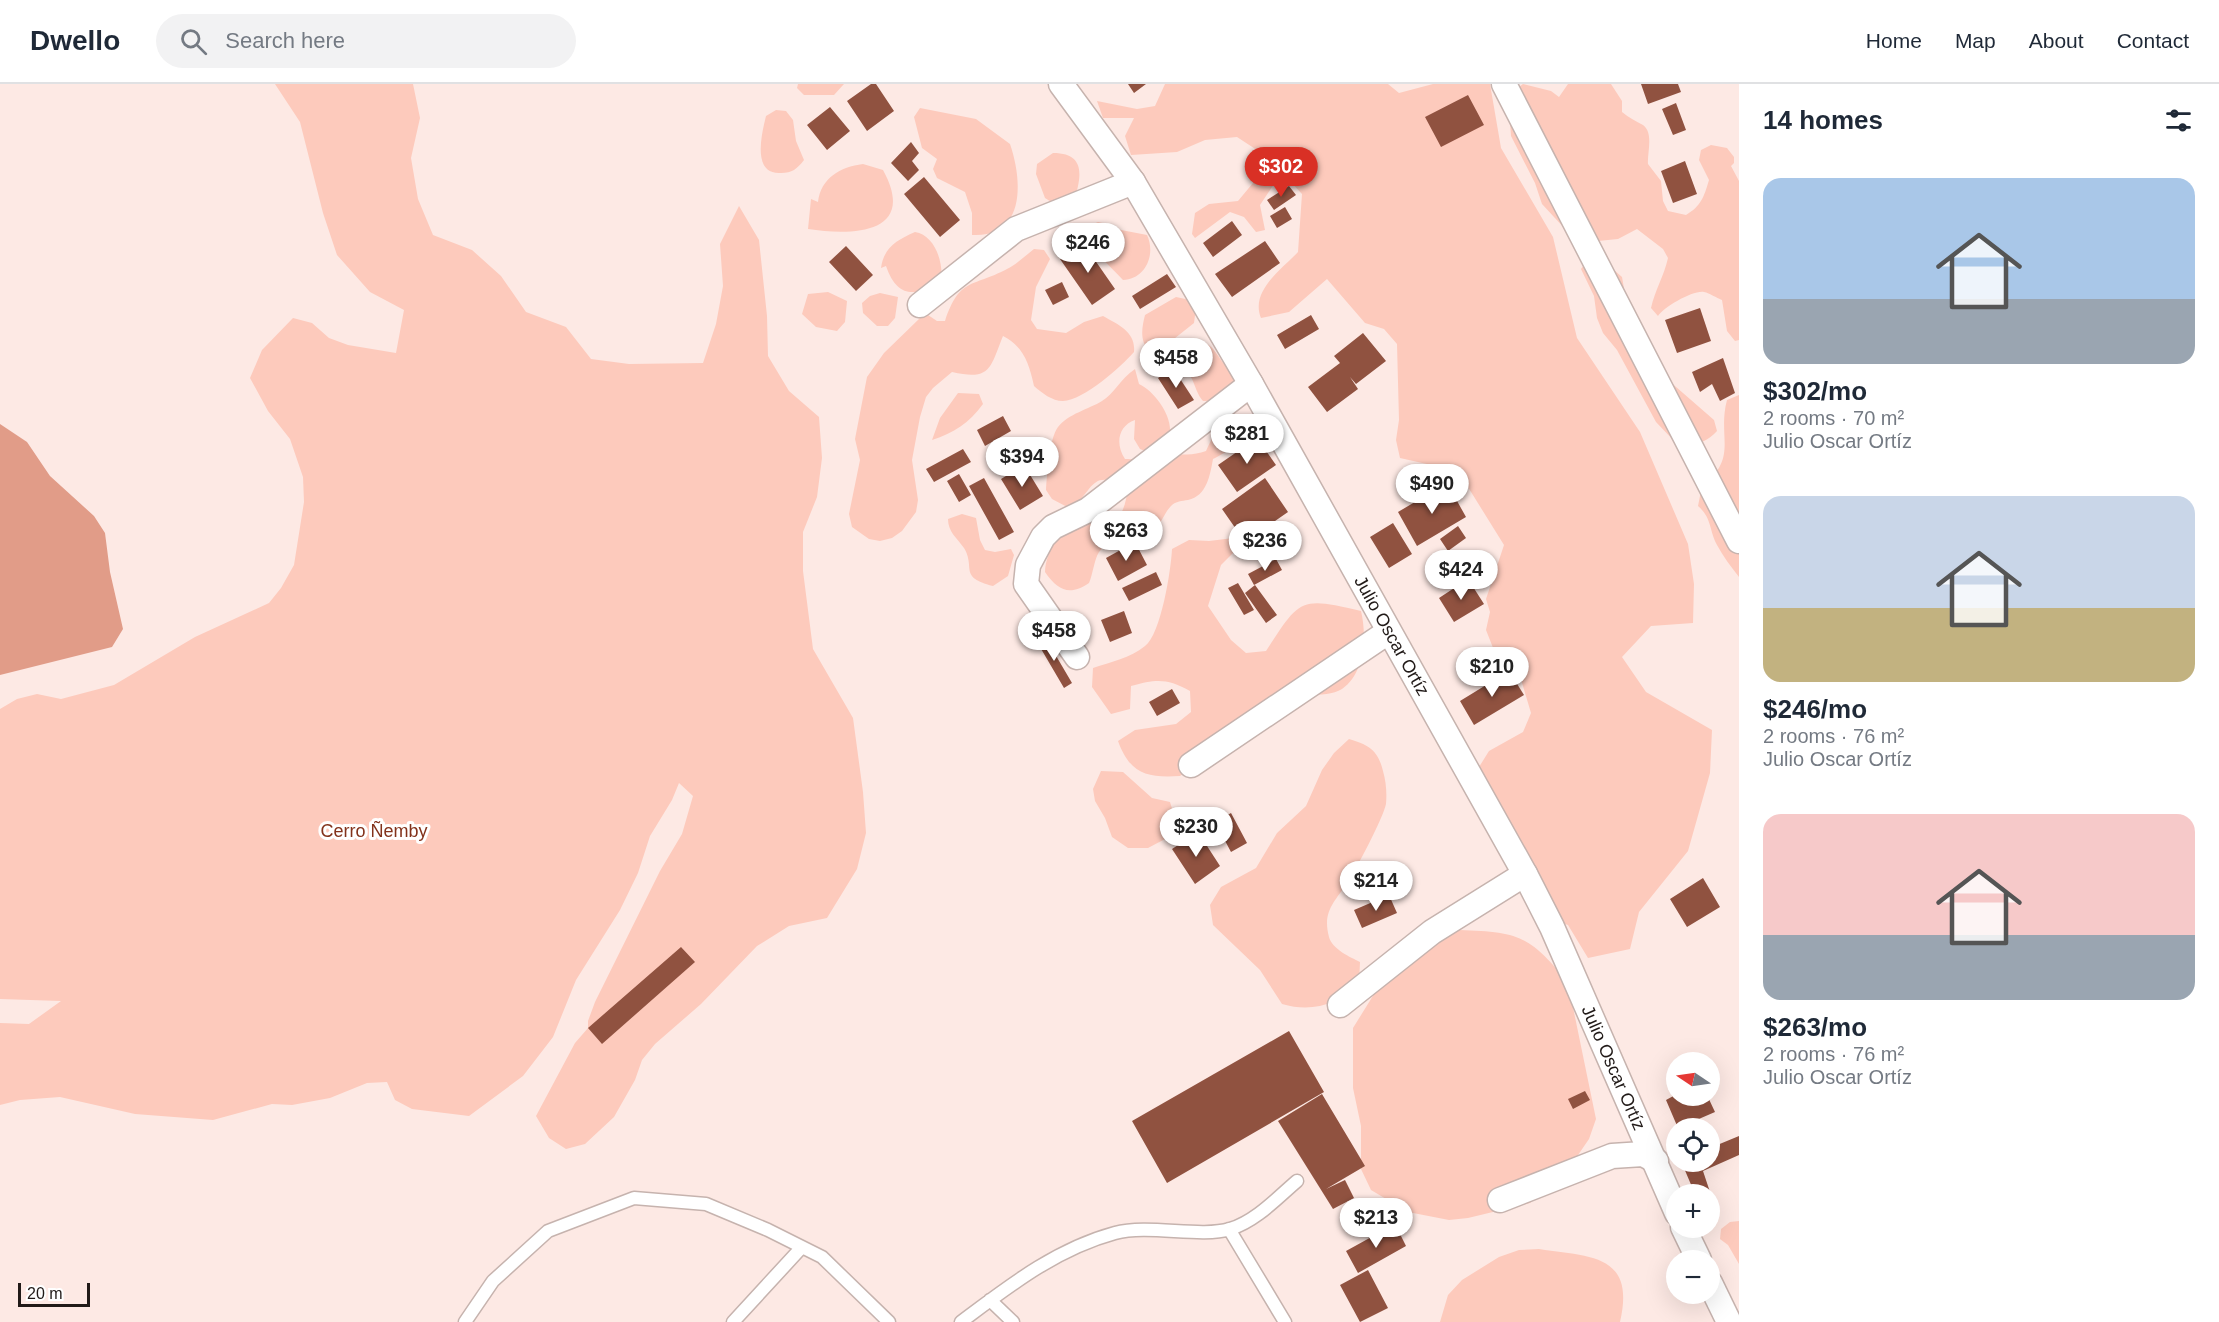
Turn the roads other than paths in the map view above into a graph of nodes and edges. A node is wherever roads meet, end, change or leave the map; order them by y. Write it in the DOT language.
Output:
graph roads {
  1 [pos="1061,84"];
  2 [pos="1504,84"];
  3 [pos="1133,182"];
  4 [pos="920,305"];
  5 [pos="1251,384"];
  6 [pos="1739,541"];
  7 [pos="1388,632"];
  8 [pos="1077,657"];
  9 [pos="1191,765"];
  10 [pos="1525,874"];
  11 [pos="1340,1005"];
  12 [pos="1656,1161"];
  13 [pos="1297,1181"];
  14 [pos="1666,1185"];
  15 [pos="1500,1200"];
  16 [pos="1229,1229"];
  17 [pos="802,1247"];
  18 [pos="990,1300"];
  19 [pos="1720,1304"];
  20 [pos="465,1322"];
  21 [pos="733,1322"];
  22 [pos="890,1322"];
  23 [pos="961,1322"];
  24 [pos="1013,1322"];
  25 [pos="1286,1322"];
  26 [pos="1729,1322"];
  1 -- 3 [label="street, Julio Oscar Ortíz"];
  2 -- 6 [label="street"];
  3 -- 4 [label="street"];
  3 -- 5 [label="street, Julio Oscar Ortíz"];
  5 -- 7 [label="street, Julio Oscar Ortíz"];
  5 -- 8 [label="street"];
  7 -- 9 [label="street"];
  7 -- 10 [label="street, Julio Oscar Ortíz"];
  10 -- 11 [label="street"];
  10 -- 12 [label="street, Julio Oscar Ortíz"];
  12 -- 14 [label="street, Julio Oscar Ortíz"];
  12 -- 15 [label="street"];
  13 -- 16 [label="lane"];
  16 -- 18 [label="lane"];
  16 -- 25 [label="lane"];
  17 -- 20 [label="lane"];
  17 -- 21 [label="lane"];
  17 -- 22 [label="lane"];
  18 -- 23 [label="lane"];
  18 -- 24 [label="lane"];
  19 -- 26 [label="street"];
}
